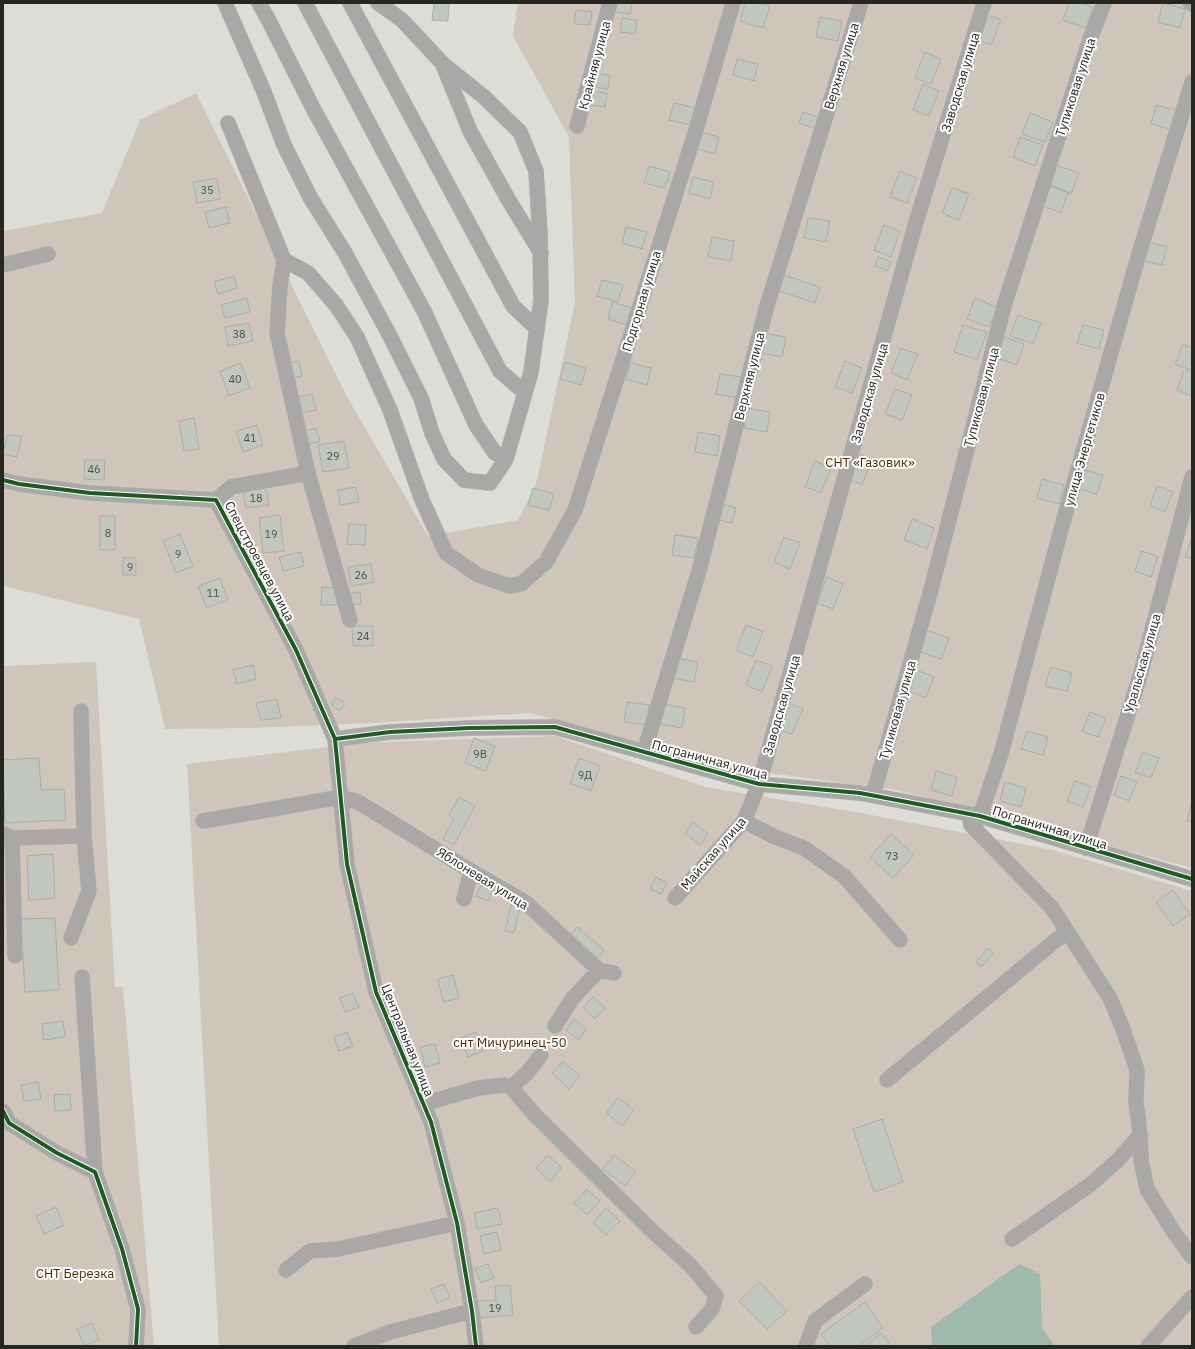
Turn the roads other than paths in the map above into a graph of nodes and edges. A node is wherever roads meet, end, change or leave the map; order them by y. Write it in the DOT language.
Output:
graph roads {
  1 [pos="225,3"];
  2 [pos="259,3"];
  3 [pos="305,3"];
  4 [pos="350,3"];
  5 [pos="378,3"];
  6 [pos="610,3"];
  7 [pos="733,3"];
  8 [pos="861,3"];
  9 [pos="984,3"];
  10 [pos="1104,3"];
  11 [pos="443,64"];
  12 [pos="1192,82"];
  13 [pos="228,123"];
  14 [pos="577,126"];
  15 [pos="541,253"];
  16 [pos="48,254"];
  17 [pos="284,260"];
  18 [pos="3,265"];
  19 [pos="537,329"];
  20 [pos="525,394"];
  21 [pos="506,459"];
  22 [pos="308,473"];
  23 [pos="1192,477"];
  24 [pos="3,480"];
  25 [pos="216,500"];
  26 [pos="350,620"];
  27 [pos="81,712"];
  28 [pos="335,739"];
  29 [pos="644,752"];
  30 [pos="759,784"];
  31 [pos="873,795"];
  32 [pos="341,797"];
  33 [pos="974,815"];
  34 [pos="203,821"];
  35 [pos="744,821"];
  36 [pos="7,836"];
  37 [pos="84,836"];
  38 [pos="1086,848"];
  39 [pos="471,871"];
  40 [pos="1192,879"];
  41 [pos="675,898"];
  42 [pos="464,899"];
  43 [pos="1067,931"];
  44 [pos="71,938"];
  45 [pos="900,940"];
  46 [pos="15,956"];
  47 [pos="82,977"];
  48 [pos="555,1026"];
  49 [pos="541,1055"];
  50 [pos="887,1080"];
  51 [pos="511,1087"];
  52 [pos="423,1104"];
  53 [pos="3,1111"];
  54 [pos="1140,1136"];
  55 [pos="95,1172"];
  56 [pos="457,1223"];
  57 [pos="1012,1238"];
  58 [pos="1192,1257"];
  59 [pos="286,1270"];
  60 [pos="865,1284"];
  61 [pos="1192,1297"];
  62 [pos="472,1311"];
  63 [pos="696,1327"];
  64 [pos="136,1346"];
  65 [pos="354,1346"];
  66 [pos="476,1346"];
  67 [pos="806,1346"];
  68 [pos="1148,1346"];
  1 -- 21 [label="street"];
  2 -- 21 [label="street"];
  3 -- 20 [label="street"];
  4 -- 19 [label="street"];
  5 -- 11 [label="street"];
  6 -- 14 [label="street, Крайняя улица"];
  7 -- 17 [label="street, Подгорная улица"];
  8 -- 29 [label="street, Верхняя улица"];
  9 -- 30 [label="street, Заводская улица"];
  10 -- 31 [label="street, Тупиковая улица"];
  11 -- 15 [label="street"];
  11 -- 15 [label="street"];
  12 -- 33 [label="street, улица Энергетиков"];
  13 -- 17 [label="street"];
  15 -- 19 [label="street"];
  16 -- 18 [label="street"];
  17 -- 22 [label="street"];
  19 -- 20 [label="street"];
  20 -- 21 [label="street"];
  22 -- 25 [label="street"];
  22 -- 26 [label="street"];
  23 -- 38 [label="street, Уральская улица"];
  24 -- 25 [label="street, Спецстроевцев улица"];
  25 -- 28 [label="street, Спецстроевцев улица"];
  27 -- 37 [label="street"];
  28 -- 29 [label="street, Пограничная улица"];
  28 -- 32 [label="street, Центральная улица"];
  29 -- 30 [label="street, Пограничная улица"];
  30 -- 31 [label="street, Пограничная улица"];
  30 -- 35 [label="street, Майская улица"];
  31 -- 33 [label="street, Пограничная улица"];
  32 -- 34 [label="street"];
  32 -- 39 [label="street, Яблоневая улица"];
  32 -- 52 [label="street, Центральная улица"];
  33 -- 38 [label="street, Пограничная улица"];
  33 -- 43 [label="street"];
  35 -- 41 [label="street, Майская улица"];
  35 -- 45 [label="street"];
  36 -- 37 [label="street"];
  36 -- 46 [label="street"];
  37 -- 44 [label="street"];
  38 -- 40 [label="street, Пограничная улица"];
  39 -- 42 [label="street"];
  39 -- 48 [label="street, Яблоневая улица"];
  43 -- 50 [label="street"];
  43 -- 54 [label="street"];
  47 -- 55 [label="street"];
  49 -- 51 [label="street"];
  51 -- 52 [label="street"];
  51 -- 63 [label="street"];
  52 -- 56 [label="street, Центральная улица"];
  53 -- 55 [label="street"];
  54 -- 57 [label="street"];
  54 -- 58 [label="street"];
  55 -- 64 [label="street"];
  56 -- 59 [label="street"];
  56 -- 62 [label="street, Центральная улица"];
  60 -- 67 [label="street"];
  61 -- 68 [label="street"];
  62 -- 65 [label="street"];
  62 -- 66 [label="street, Центральная улица"];
}
